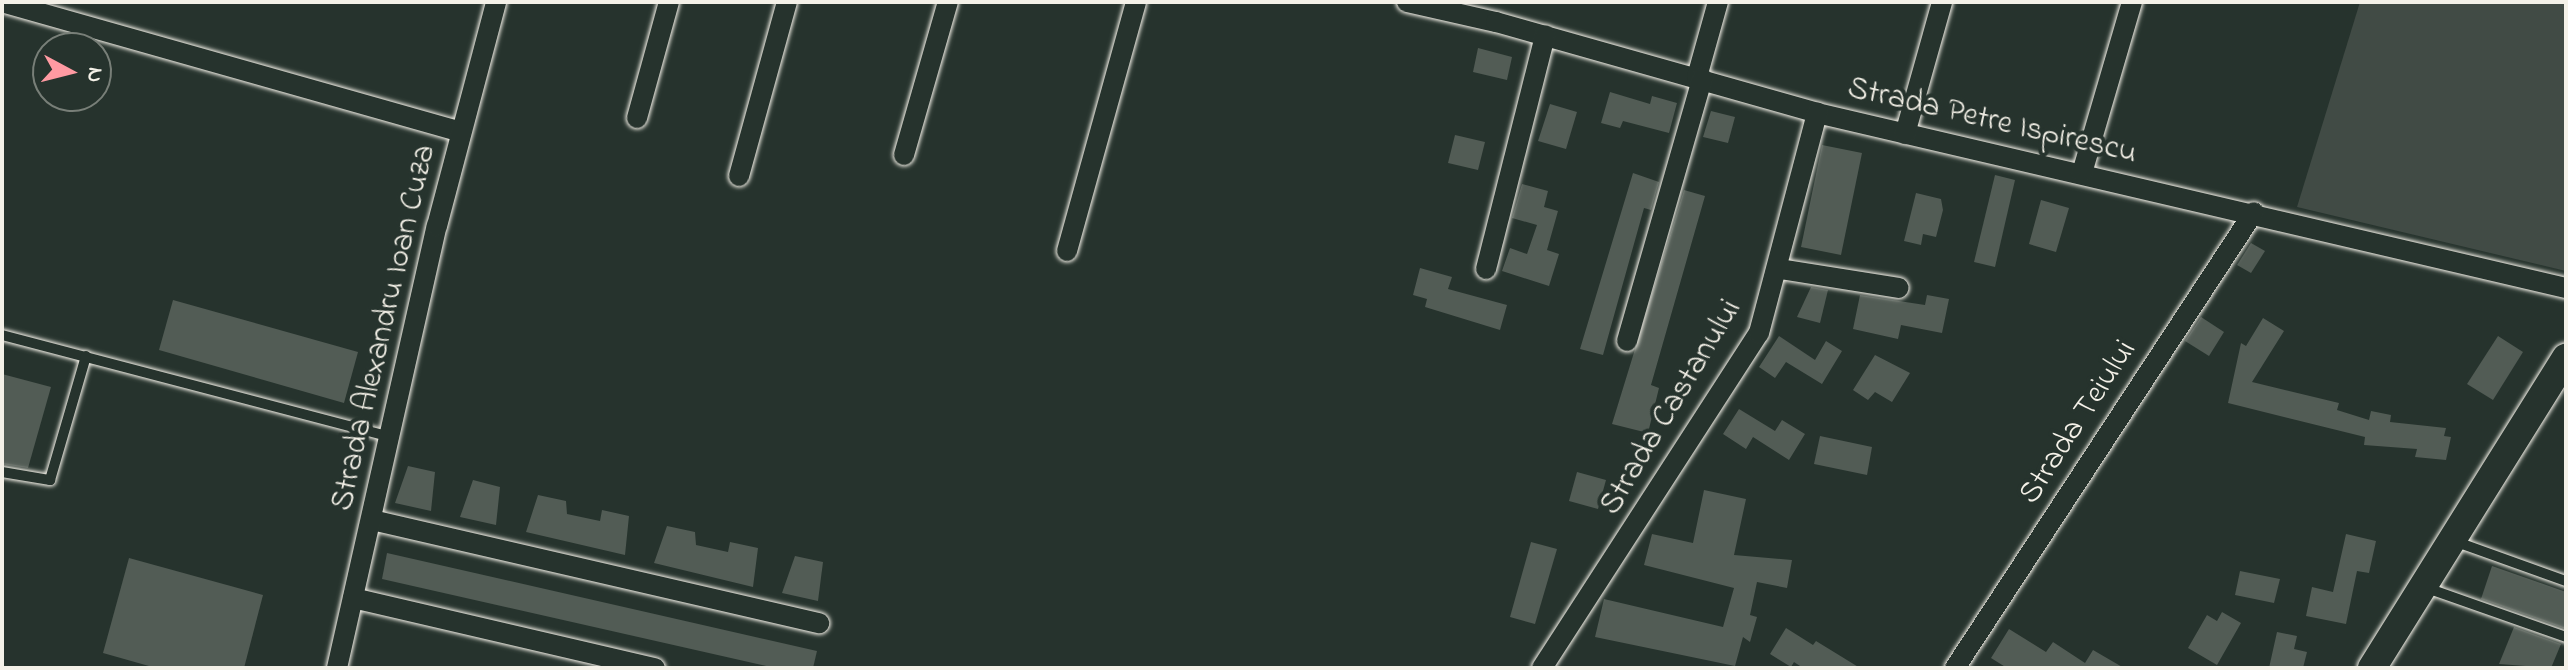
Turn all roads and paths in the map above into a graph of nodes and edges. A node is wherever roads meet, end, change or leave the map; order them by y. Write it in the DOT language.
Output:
graph roads {
  1 [pos="2,2"];
  2 [pos="496,2"];
  3 [pos="669,2"];
  4 [pos="787,2"];
  5 [pos="948,2"];
  6 [pos="1136,2"];
  7 [pos="1407,2"];
  8 [pos="1718,2"];
  9 [pos="1942,2"];
  10 [pos="2132,2"];
  11 [pos="1498,12"];
  12 [pos="1545,35"];
  13 [pos="1700,78"];
  14 [pos="1817,113"];
  15 [pos="637,118"];
  16 [pos="461,132"];
  17 [pos="1905,134"];
  18 [pos="904,155"];
  19 [pos="2082,173"];
  20 [pos="739,176"];
  21 [pos="2254,212"];
  22 [pos="1067,251"];
  23 [pos="1486,269"];
  24 [pos="1780,269"];
  25 [pos="1898,288"];
  26 [pos="2566,288"];
  27 [pos="2,335"];
  28 [pos="1627,341"];
  29 [pos="86,356"];
  30 [pos="2566,358"];
  31 [pos="392,437"];
  32 [pos="2,472"];
  33 [pos="372,520"];
  34 [pos="2452,541"];
  35 [pos="2566,581"];
  36 [pos="2423,587"];
  37 [pos="353,598"];
  38 [pos="819,623"];
  39 [pos="2566,637"];
  40 [pos="337,668"];
  41 [pos="655,668"];
  42 [pos="1542,668"];
  43 [pos="1955,668"];
  44 [pos="2372,668"];
  1 -- 16 [label="street"];
  2 -- 16 [label="street, Strada Alexandru Ioan Cuza"];
  3 -- 15 [label="street"];
  4 -- 20 [label="street"];
  5 -- 18 [label="street"];
  6 -- 22 [label="street"];
  7 -- 11 [label="street, Strada Petre Ispirescu"];
  8 -- 13 [label="street"];
  9 -- 17 [label="street"];
  10 -- 19 [label="street"];
  11 -- 12 [label="street, Strada Petre Ispirescu"];
  12 -- 13 [label="street, Strada Petre Ispirescu"];
  12 -- 23 [label="street"];
  13 -- 14 [label="street, Strada Petre Ispirescu"];
  13 -- 28 [label="street"];
  14 -- 17 [label="street, Strada Petre Ispirescu"];
  14 -- 24 [label="street, Strada Castanului"];
  16 -- 31 [label="street, Strada Alexandru Ioan Cuza"];
  17 -- 19 [label="street, Strada Petre Ispirescu"];
  19 -- 21 [label="street, Strada Petre Ispirescu"];
  21 -- 26 [label="street, Strada Petre Ispirescu"];
  21 -- 43 [label="street, Strada Teiului"];
  24 -- 25 [label="street"];
  24 -- 42 [label="street, Strada Castanului"];
  27 -- 29 [label="lane"];
  29 -- 31 [label="lane"];
  29 -- 32 [label="lane"];
  30 -- 34 [label="main road"];
  31 -- 33 [label="street, Strada Alexandru Ioan Cuza"];
  33 -- 37 [label="street, Strada Alexandru Ioan Cuza"];
  33 -- 38 [label="street"];
  34 -- 35 [label="lane"];
  34 -- 36 [label="main road"];
  36 -- 39 [label="lane"];
  36 -- 44 [label="main road"];
  37 -- 40 [label="street, Strada Alexandru Ioan Cuza"];
  37 -- 41 [label="street"];
}
